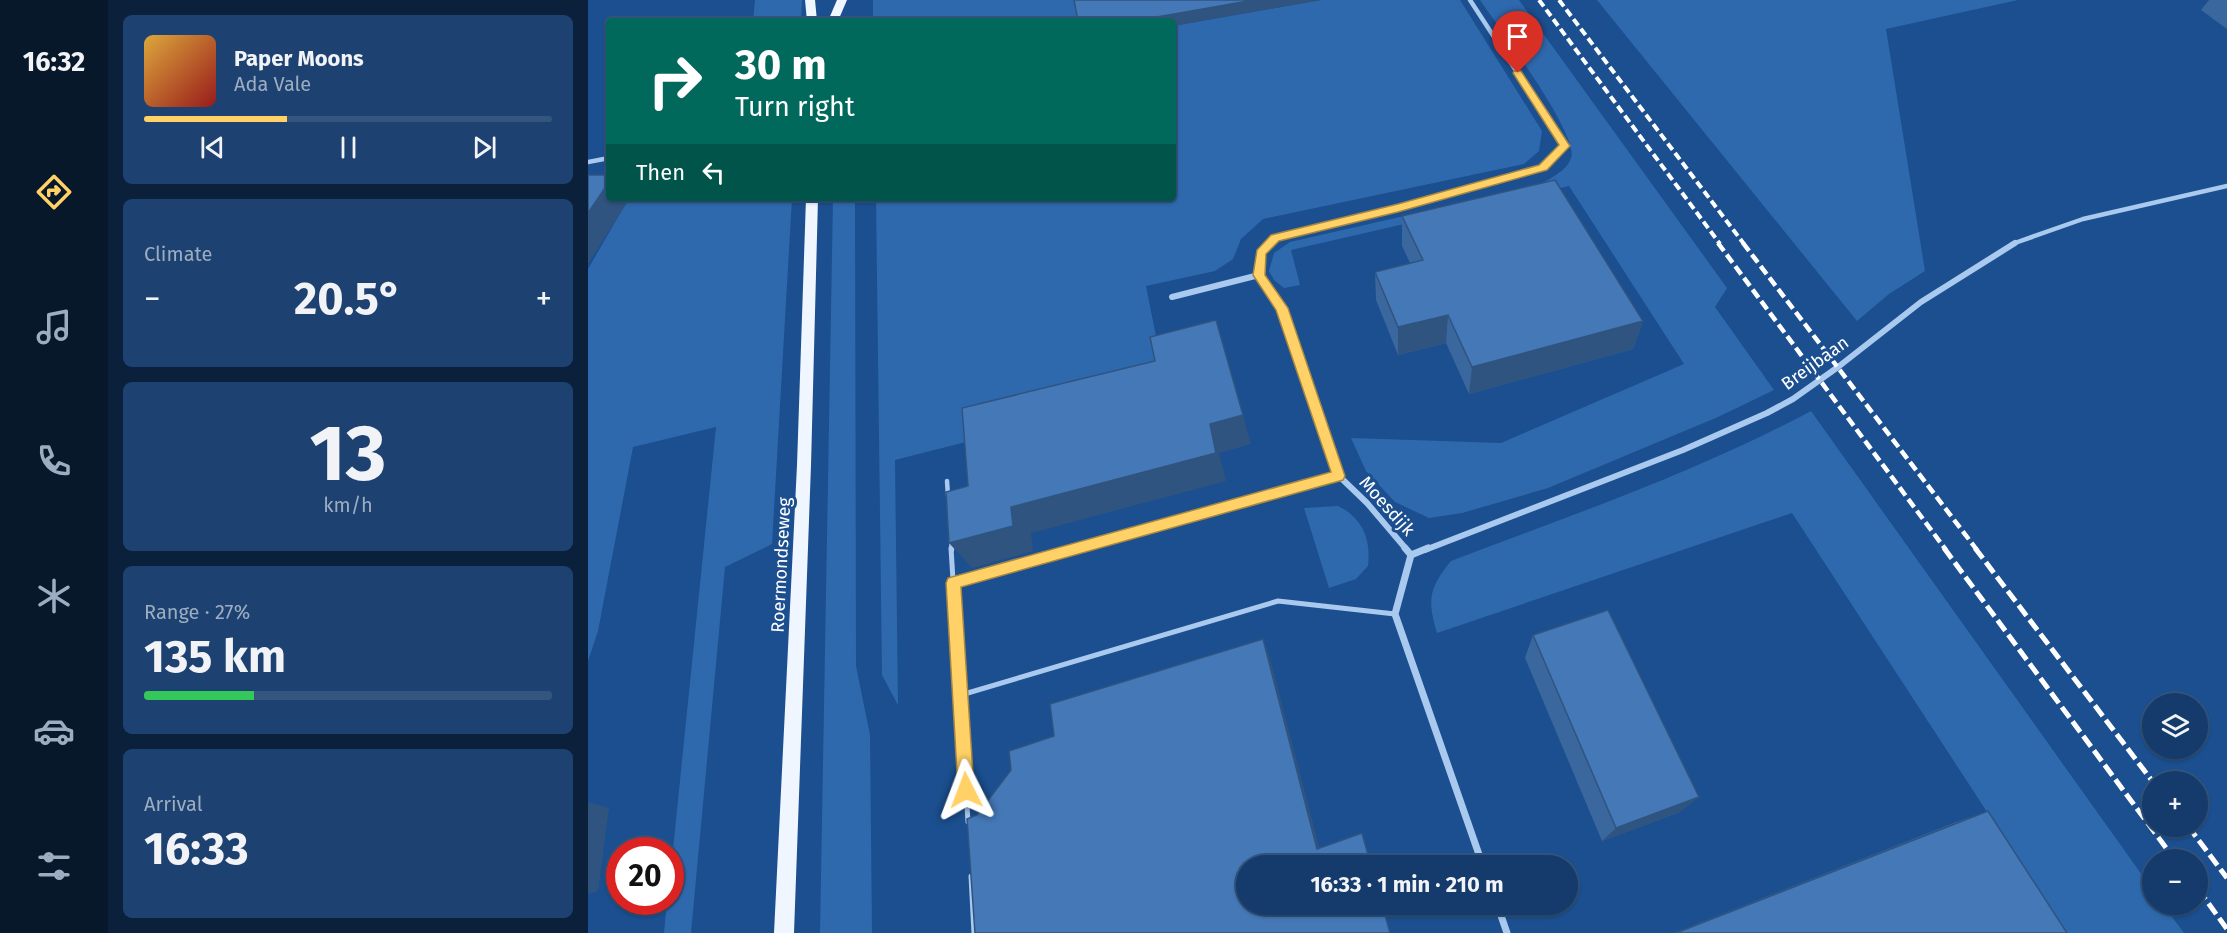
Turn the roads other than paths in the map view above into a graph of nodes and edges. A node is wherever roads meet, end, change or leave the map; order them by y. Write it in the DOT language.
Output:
graph roads {
  1 [pos="810,0"];
  2 [pos="842,0"];
  3 [pos="1470,0"];
  4 [pos="812,18"];
  5 [pos="834,18"];
  6 [pos="606,159"];
  7 [pos="588,162"];
  8 [pos="2227,186"];
  9 [pos="812,201"];
  10 [pos="1259,275"];
  11 [pos="1172,297"];
  12 [pos="1339,476"];
  13 [pos="947,481"];
  14 [pos="948,504"];
  15 [pos="951,538"];
  16 [pos="1411,555"];
  17 [pos="954,583"];
  18 [pos="1395,614"];
  19 [pos="961,695"];
  20 [pos="968,826"];
  21 [pos="1479,855"];
  22 [pos="971,874"];
  23 [pos="1501,915"];
  24 [pos="784,933"];
  25 [pos="974,933"];
  26 [pos="1507,933"];
  1 -- 4 [label="main road"];
  2 -- 5 [label="main road"];
  3 -- 10 [label="street"];
  6 -- 7 [label="street"];
  8 -- 16 [label="street, Breijbaan"];
  9 -- 24 [label="main road, Roermondseweg"];
  10 -- 11 [label="street"];
  10 -- 12 [label="street, Moesdijk"];
  12 -- 16 [label="street, Moesdijk"];
  12 -- 17 [label="lane"];
  13 -- 14 [label="lane"];
  15 -- 17 [label="lane"];
  16 -- 18 [label="street, Moesdijk"];
  17 -- 19 [label="lane"];
  18 -- 19 [label="lane"];
  18 -- 21 [label="street"];
  19 -- 20 [label="lane"];
  22 -- 25 [label="lane"];
  23 -- 26 [label="street"];
}
